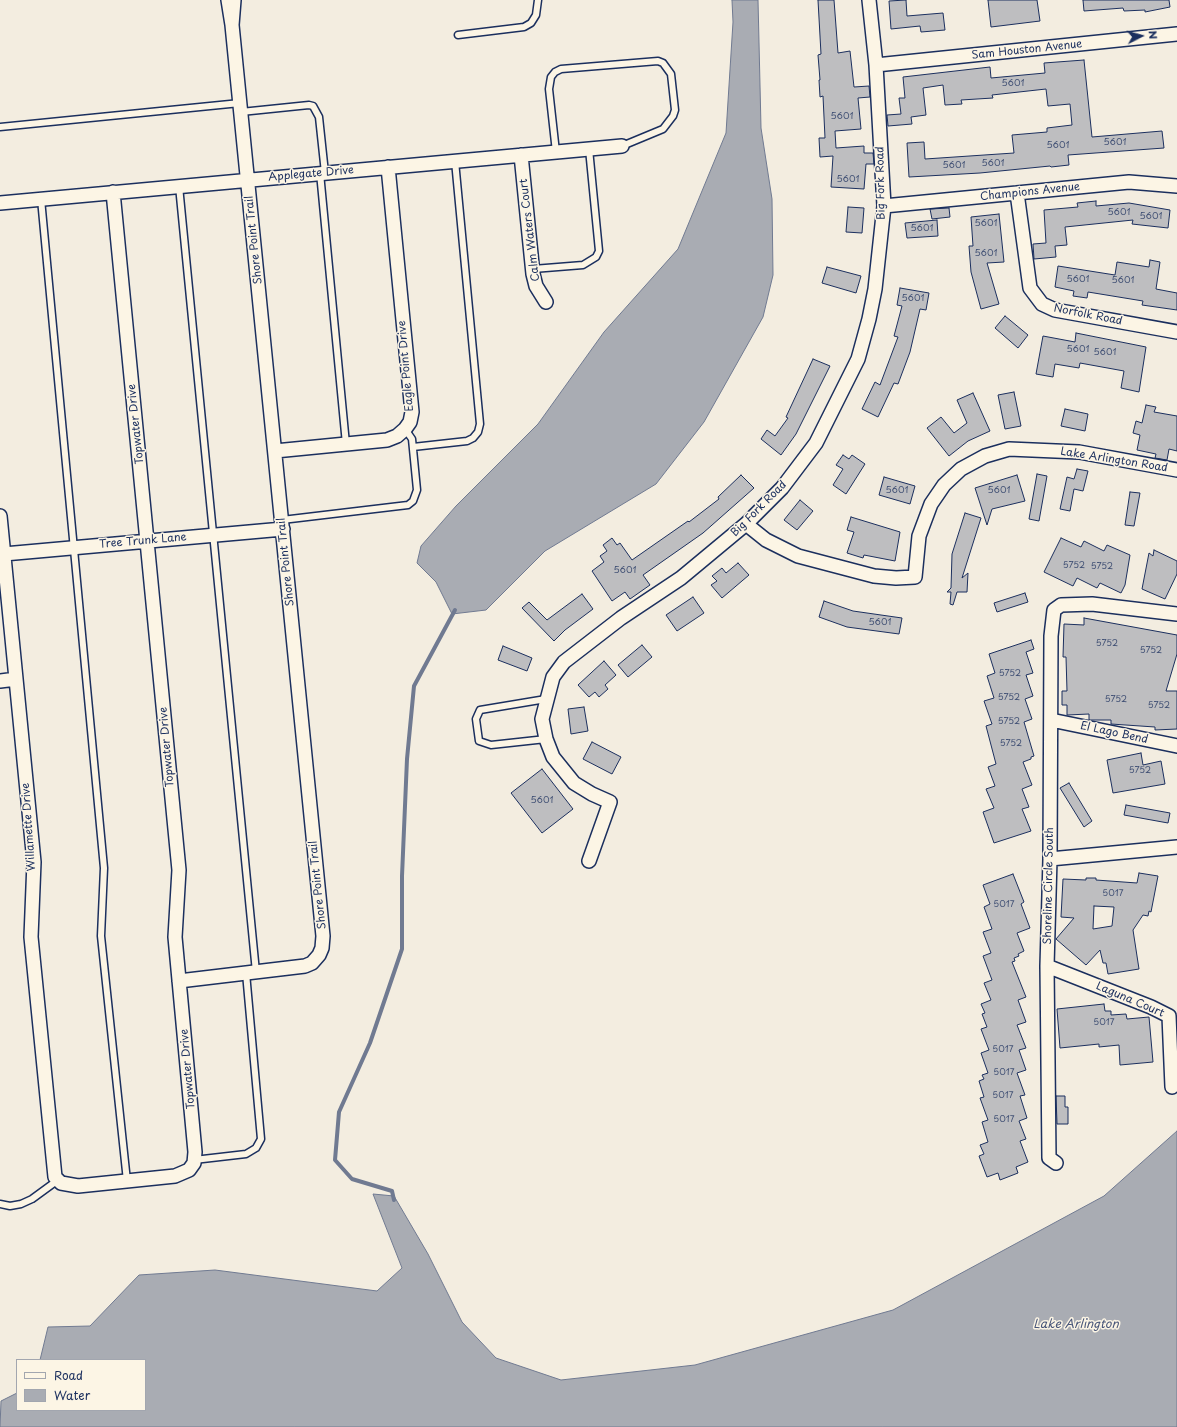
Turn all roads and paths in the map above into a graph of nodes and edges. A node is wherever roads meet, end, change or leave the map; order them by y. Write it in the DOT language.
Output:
graph roads {
  1 [pos="228,0"];
  2 [pos="234,0"];
  3 [pos="538,0"];
  4 [pos="868,0"];
  5 [pos="232,25"];
  6 [pos="1177,34"];
  7 [pos="458,35"];
  8 [pos="876,65"];
  9 [pos="241,108"];
  10 [pos="0,127"];
  11 [pos="622,146"];
  12 [pos="589,149"];
  13 [pos="556,152"];
  14 [pos="521,155"];
  15 [pos="455,161"];
  16 [pos="388,167"];
  17 [pos="322,173"];
  18 [pos="248,180"];
  19 [pos="179,186"];
  20 [pos="1177,186"];
  21 [pos="113,192"];
  22 [pos="1018,193"];
  23 [pos="41,199"];
  24 [pos="0,203"];
  25 [pos="884,206"];
  26 [pos="533,269"];
  27 [pos="546,302"];
  28 [pos="1177,332"];
  29 [pos="405,429"];
  30 [pos="346,444"];
  31 [pos="413,447"];
  32 [pos="275,451"];
  33 [pos="1177,470"];
  34 [pos="0,516"];
  35 [pos="282,524"];
  36 [pos="746,524"];
  37 [pos="213,535"];
  38 [pos="147,541"];
  39 [pos="74,548"];
  40 [pos="4,554"];
  41 [pos="1177,614"];
  42 [pos="16,679"];
  43 [pos="0,681"];
  44 [pos="546,699"];
  45 [pos="1050,720"];
  46 [pos="546,739"];
  47 [pos="1177,746"];
  48 [pos="1177,848"];
  49 [pos="1050,859"];
  50 [pos="589,861"];
  51 [pos="1047,966"];
  52 [pos="251,972"];
  53 [pos="179,981"];
  54 [pos="1172,1087"];
  55 [pos="194,1160"];
  56 [pos="1056,1163"];
  57 [pos="127,1181"];
  58 [pos="60,1182"];
  59 [pos="0,1204"];
  1 -- 5 [label="street, Shore Point Trail"];
  2 -- 5 [label="street, Shore Point Trail"];
  3 -- 7 [label="lane"];
  4 -- 8 [label="street, Big Fork Road"];
  5 -- 9 [label="street, Shore Point Trail"];
  6 -- 8 [label="street, Sam Houston Avenue"];
  8 -- 25 [label="street, Big Fork Road"];
  9 -- 10 [label="lane"];
  9 -- 17 [label="lane"];
  9 -- 18 [label="street, Shore Point Trail"];
  11 -- 12 [label="street, Applegate Drive"];
  11 -- 13 [label="lane"];
  12 -- 13 [label="street, Applegate Drive"];
  12 -- 26 [label="lane"];
  13 -- 14 [label="street, Applegate Drive"];
  14 -- 15 [label="street, Applegate Drive"];
  14 -- 26 [label="street, Calm Waters Court"];
  15 -- 16 [label="street, Applegate Drive"];
  15 -- 31 [label="lane"];
  16 -- 17 [label="street, Applegate Drive"];
  16 -- 29 [label="street, Eagle Point Drive"];
  17 -- 18 [label="street, Applegate Drive"];
  17 -- 30 [label="lane"];
  18 -- 19 [label="street, Applegate Drive"];
  18 -- 32 [label="street, Shore Point Trail"];
  19 -- 21 [label="street, Applegate Drive"];
  19 -- 37 [label="lane"];
  20 -- 22 [label="street, Champions Avenue"];
  21 -- 23 [label="street, Applegate Drive"];
  21 -- 38 [label="street, Topwater Drive"];
  22 -- 25 [label="street, Champions Avenue"];
  22 -- 28 [label="street, Norfolk Road"];
  23 -- 24 [label="street, Applegate Drive"];
  23 -- 39 [label="lane"];
  25 -- 36 [label="street, Big Fork Road"];
  26 -- 27 [label="street, Calm Waters Court"];
  29 -- 30 [label="street"];
  29 -- 31 [label="lane"];
  30 -- 32 [label="street"];
  31 -- 35 [label="lane"];
  32 -- 35 [label="street, Shore Point Trail"];
  33 -- 36 [label="street, Lake Arlington Road"];
  34 -- 40 [label="street, Willamette Drive"];
  35 -- 37 [label="street, Tree Trunk Lane"];
  35 -- 52 [label="street, Shore Point Trail"];
  36 -- 44 [label="street, Big Fork Road"];
  37 -- 38 [label="street, Tree Trunk Lane"];
  37 -- 52 [label="lane"];
  38 -- 39 [label="street, Tree Trunk Lane"];
  38 -- 53 [label="street, Topwater Drive"];
  39 -- 40 [label="street, Tree Trunk Lane"];
  39 -- 57 [label="lane"];
  40 -- 42 [label="street, Willamette Drive"];
  41 -- 45 [label="street, Shoreline Circle South"];
  42 -- 43 [label="street"];
  42 -- 58 [label="street, Willamette Drive"];
  44 -- 46 [label="street, Big Fork Road"];
  44 -- 46 [label="lane"];
  45 -- 47 [label="street, El Lago Bend"];
  45 -- 49 [label="street, Shoreline Circle South"];
  46 -- 50 [label="street, Big Fork Road"];
  48 -- 49 [label="street"];
  49 -- 51 [label="street, Shoreline Circle South"];
  51 -- 54 [label="street, Laguna Court"];
  51 -- 56 [label="street, Shoreline Circle South"];
  52 -- 53 [label="street, Shore Point Trail"];
  52 -- 55 [label="lane"];
  53 -- 55 [label="street, Topwater Drive"];
  55 -- 57 [label="street"];
  57 -- 58 [label="street"];
  58 -- 59 [label="lane"];
}
